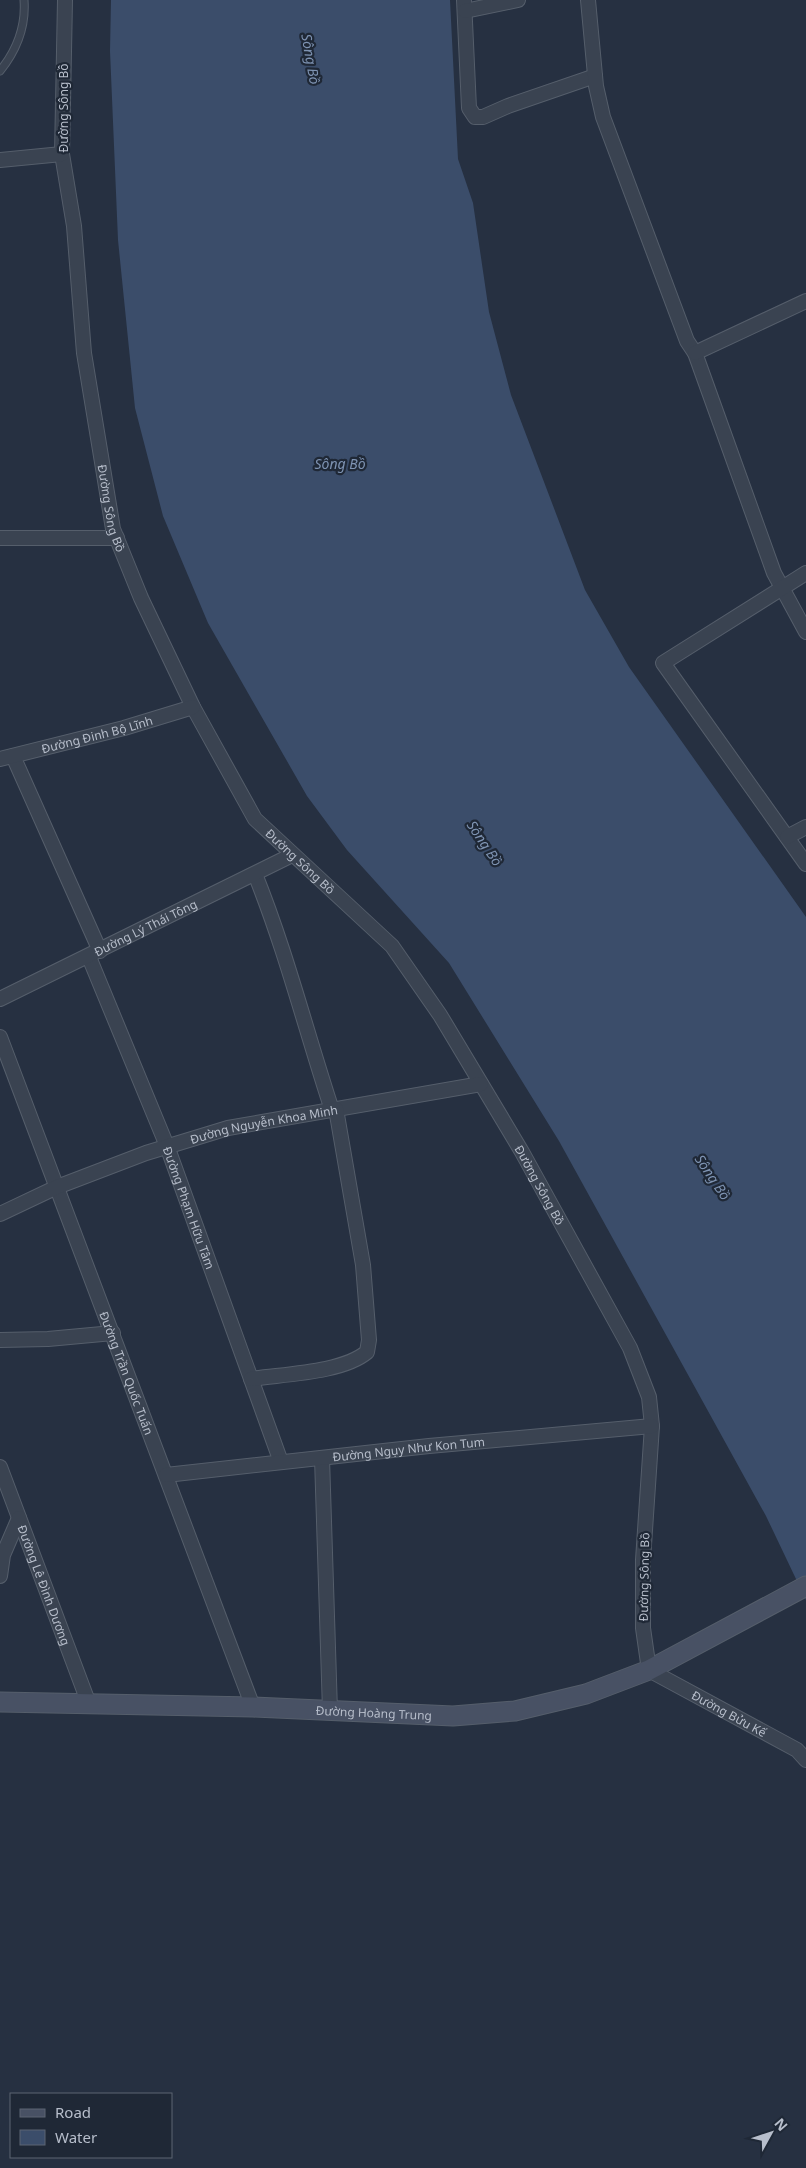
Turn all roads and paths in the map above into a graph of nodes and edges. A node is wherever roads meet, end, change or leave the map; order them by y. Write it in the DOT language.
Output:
graph roads {
  1 [pos="24,0"];
  2 [pos="65,0"];
  3 [pos="518,0"];
  4 [pos="588,0"];
  5 [pos="464,6"];
  6 [pos="0,71"];
  7 [pos="595,76"];
  8 [pos="62,154"];
  9 [pos="0,160"];
  10 [pos="806,301"];
  11 [pos="695,353"];
  12 [pos="0,538"];
  13 [pos="117,538"];
  14 [pos="806,573"];
  15 [pos="782,586"];
  16 [pos="806,632"];
  17 [pos="193,707"];
  18 [pos="4,757"];
  19 [pos="806,827"];
  20 [pos="787,837"];
  21 [pos="292,855"];
  22 [pos="806,864"];
  23 [pos="255,874"];
  24 [pos="95,954"];
  25 [pos="0,999"];
  26 [pos="0,1037"];
  27 [pos="481,1084"];
  28 [pos="334,1109"];
  29 [pos="167,1146"];
  30 [pos="57,1187"];
  31 [pos="0,1214"];
  32 [pos="112,1333"];
  33 [pos="0,1340"];
  34 [pos="251,1378"];
  35 [pos="652,1426"];
  36 [pos="322,1458"];
  37 [pos="281,1462"];
  38 [pos="0,1467"];
  39 [pos="166,1475"];
  40 [pos="19,1518"];
  41 [pos="0,1576"];
  42 [pos="806,1586"];
  43 [pos="649,1670"];
  44 [pos="0,1702"];
  45 [pos="88,1704"];
  46 [pos="253,1707"];
  47 [pos="330,1710"];
  48 [pos="806,1760"];
  1 -- 6 [label="lane"];
  2 -- 8 [label="street, Đường Sông Bồ"];
  3 -- 5 [label="street"];
  4 -- 7 [label="street"];
  5 -- 7 [label="street"];
  7 -- 11 [label="street"];
  8 -- 9 [label="street"];
  8 -- 13 [label="street, Đường Sông Bồ"];
  10 -- 11 [label="street"];
  11 -- 15 [label="street"];
  12 -- 13 [label="street"];
  13 -- 17 [label="street, Đường Sông Bồ"];
  14 -- 15 [label="street"];
  15 -- 16 [label="street"];
  15 -- 20 [label="street"];
  17 -- 18 [label="street, Đường Đinh Bộ Lĩnh"];
  17 -- 21 [label="street, Đường Sông Bồ"];
  18 -- 24 [label="street, Đường Phạm Hữu Tâm"];
  19 -- 20 [label="street"];
  20 -- 22 [label="street"];
  21 -- 23 [label="street, Đường Lý Thái Tông"];
  21 -- 27 [label="street, Đường Sông Bồ"];
  23 -- 24 [label="street, Đường Lý Thái Tông"];
  23 -- 28 [label="street"];
  24 -- 25 [label="street, Đường Lý Thái Tông"];
  24 -- 29 [label="street, Đường Phạm Hữu Tâm"];
  26 -- 30 [label="street, Đường Trần Quốc Tuấn"];
  27 -- 28 [label="street, Đường Nguyễn Khoa Minh"];
  27 -- 35 [label="street, Đường Sông Bồ"];
  28 -- 29 [label="street, Đường Nguyễn Khoa Minh"];
  28 -- 34 [label="street"];
  29 -- 30 [label="street, Đường Nguyễn Khoa Minh"];
  29 -- 34 [label="street, Đường Phạm Hữu Tâm"];
  30 -- 31 [label="street, Đường Nguyễn Khoa Minh"];
  30 -- 32 [label="street, Đường Trần Quốc Tuấn"];
  32 -- 33 [label="street"];
  32 -- 39 [label="street, Đường Trần Quốc Tuấn"];
  34 -- 37 [label="street, Đường Phạm Hữu Tâm"];
  35 -- 36 [label="street, Đường Ngụy Như Kon Tum"];
  35 -- 43 [label="street, Đường Sông Bồ"];
  36 -- 37 [label="street, Đường Ngụy Như Kon Tum"];
  36 -- 47 [label="street"];
  37 -- 39 [label="street, Đường Ngụy Như Kon Tum"];
  38 -- 40 [label="street, Đường Lê Đình Dương"];
  39 -- 46 [label="street, Đường Trần Quốc Tuấn"];
  40 -- 41 [label="street"];
  40 -- 45 [label="street, Đường Lê Đình Dương"];
  42 -- 43 [label="main road, Đường Hoàng Trung"];
  43 -- 47 [label="main road, Đường Hoàng Trung"];
  43 -- 48 [label="street, Đường Bửu Kế"];
  44 -- 45 [label="main road, Đường Hoàng Trung"];
  45 -- 46 [label="main road, Đường Hoàng Trung"];
  46 -- 47 [label="main road, Đường Hoàng Trung"];
}
